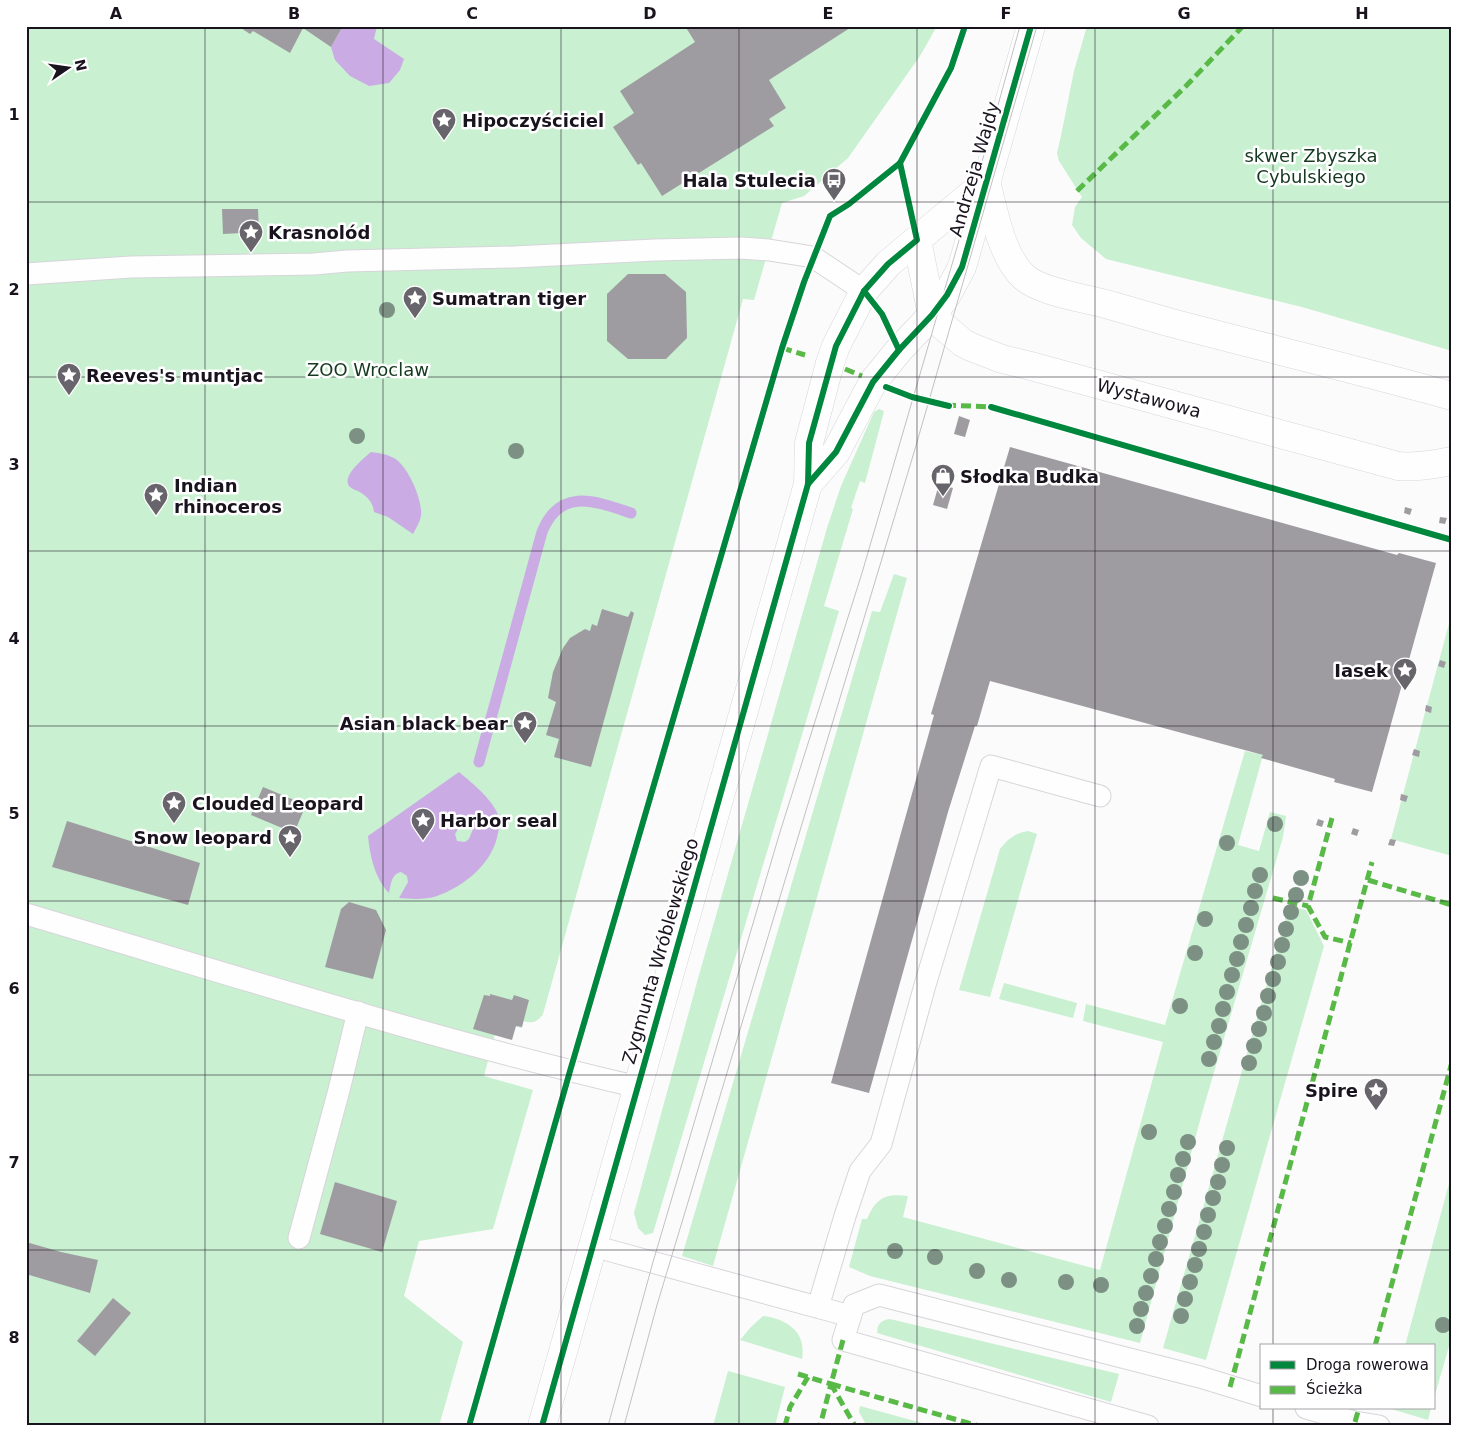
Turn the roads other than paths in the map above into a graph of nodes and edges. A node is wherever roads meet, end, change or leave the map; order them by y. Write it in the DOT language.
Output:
graph roads {
  1 [pos="1031,26"];
  2 [pos="986,182"];
  3 [pos="916,240"];
  4 [pos="26,274"];
  5 [pos="864,291"];
  6 [pos="932,315"];
  7 [pos="1452,396"];
  8 [pos="1452,461"];
  9 [pos="808,484"];
  10 [pos="1100,796"];
  11 [pos="26,914"];
  12 [pos="358,1012"];
  13 [pos="638,1087"];
  14 [pos="298,1238"];
  15 [pos="593,1246"];
  16 [pos="818,1307"];
  17 [pos="850,1316"];
  18 [pos="1260,1395"];
  19 [pos="1313,1410"];
  20 [pos="542,1426"];
  21 [pos="1148,1426"];
  22 [pos="1379,1426"];
  1 -- 2 [label="main road, Andrzeja Wajdy"];
  2 -- 3 [label="main road, Andrzeja Wajdy"];
  2 -- 6 [label="main road, Andrzeja Wajdy"];
  2 -- 7 [label="main road"];
  3 -- 5 [label="main road, Zygmunta Wróblewskiego"];
  3 -- 6 [label="main road"];
  4 -- 5 [label="lane"];
  5 -- 9 [label="main road, Zygmunta Wróblewskiego"];
  6 -- 8 [label="main road, Wystawowa"];
  6 -- 9 [label="main road, Zygmunta Wróblewskiego"];
  9 -- 13 [label="main road, Zygmunta Wróblewskiego"];
  10 -- 16 [label="lane"];
  11 -- 12 [label="lane"];
  12 -- 13 [label="lane"];
  12 -- 14 [label="lane"];
  13 -- 15 [label="main road, Zygmunta Wróblewskiego"];
  15 -- 16 [label="lane"];
  15 -- 20 [label="main road, Zygmunta Wróblewskiego"];
  16 -- 17 [label="lane"];
  17 -- 18 [label="lane"];
  17 -- 21 [label="lane"];
  19 -- 22 [label="lane"];
}
